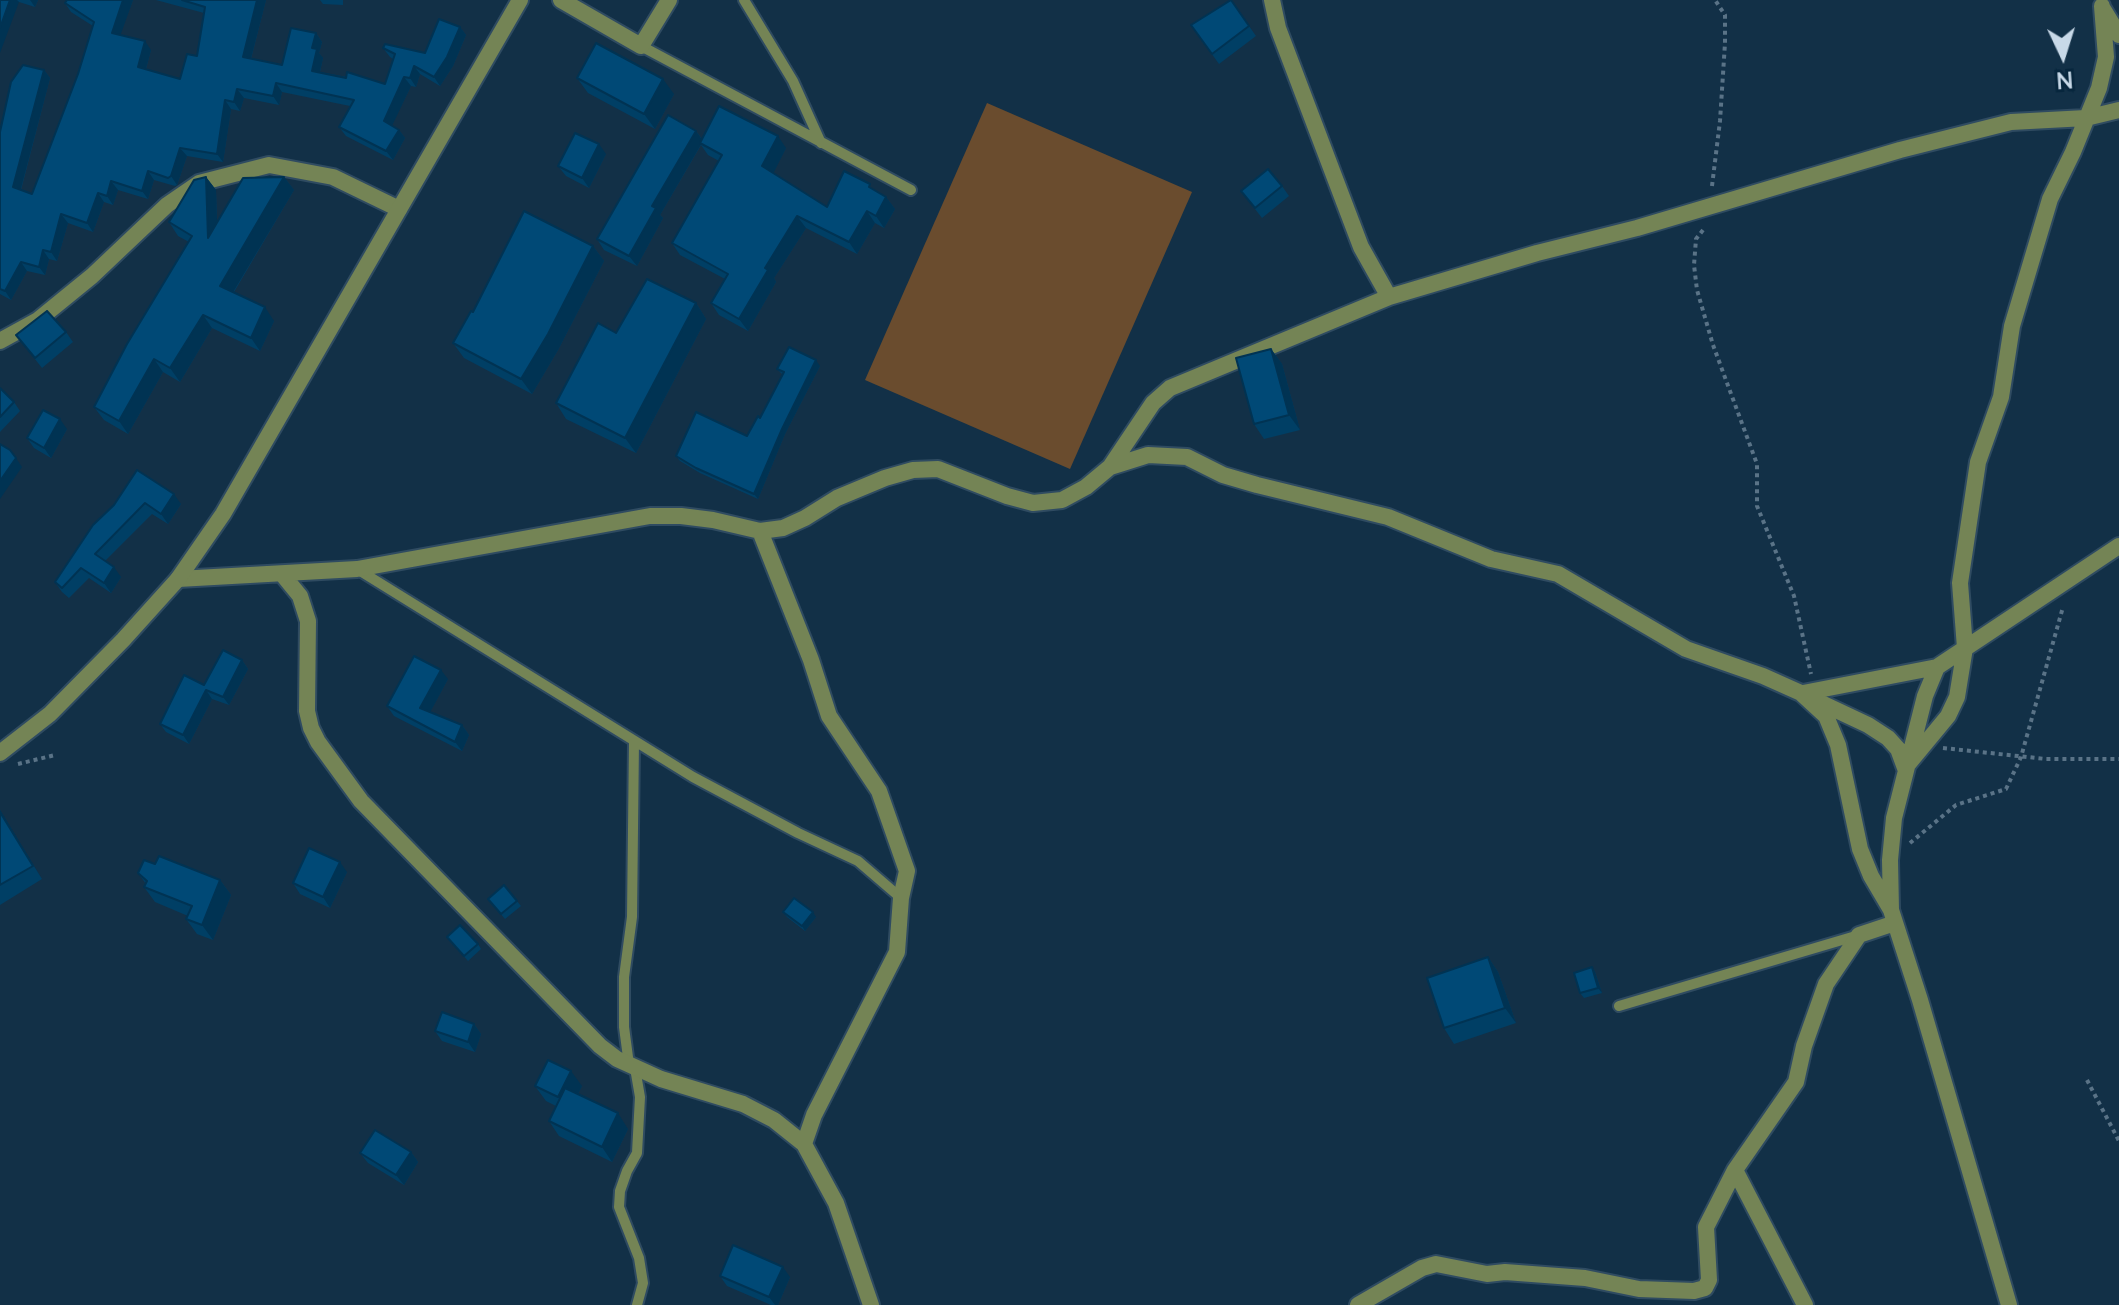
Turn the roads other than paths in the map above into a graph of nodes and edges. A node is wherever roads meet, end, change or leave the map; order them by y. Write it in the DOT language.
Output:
graph roads {
  1 [pos="520,0"];
  2 [pos="561,0"];
  3 [pos="669,0"];
  4 [pos="744,0"];
  5 [pos="1272,0"];
  6 [pos="2100,3"];
  7 [pos="2119,35"];
  8 [pos="641,46"];
  9 [pos="2119,110"];
  10 [pos="2086,118"];
  11 [pos="821,143"];
  12 [pos="911,190"];
  13 [pos="399,209"];
  14 [pos="1389,297"];
  15 [pos="0,341"];
  16 [pos="1110,467"];
  17 [pos="760,531"];
  18 [pos="2119,546"];
  19 [pos="357,569"];
  20 [pos="282,574"];
  21 [pos="178,579"];
  22 [pos="1965,648"];
  23 [pos="1937,667"];
  24 [pos="1807,692"];
  25 [pos="634,741"];
  26 [pos="0,753"];
  27 [pos="1905,768"];
  28 [pos="901,898"];
  29 [pos="1893,916"];
  30 [pos="1859,935"];
  31 [pos="1619,1006"];
  32 [pos="632,1067"];
  33 [pos="804,1144"];
  34 [pos="1735,1170"];
  35 [pos="637,1305"];
  36 [pos="871,1305"];
  37 [pos="1358,1305"];
  38 [pos="1805,1305"];
  39 [pos="2009,1305"];
  1 -- 13 [label="street"];
  2 -- 8 [label="street"];
  3 -- 8 [label="street"];
  4 -- 11 [label="lane"];
  5 -- 14 [label="street"];
  6 -- 7 [label="street"];
  6 -- 10 [label="street"];
  8 -- 11 [label="lane"];
  9 -- 10 [label="street"];
  10 -- 14 [label="street"];
  10 -- 22 [label="street"];
  11 -- 12 [label="lane"];
  13 -- 15 [label="street"];
  13 -- 21 [label="street"];
  14 -- 16 [label="street"];
  16 -- 17 [label="street"];
  16 -- 24 [label="street"];
  17 -- 19 [label="street"];
  17 -- 28 [label="street"];
  18 -- 22 [label="street"];
  19 -- 20 [label="street"];
  19 -- 25 [label="lane"];
  20 -- 21 [label="street"];
  20 -- 32 [label="street"];
  21 -- 26 [label="street"];
  22 -- 23 [label="street"];
  22 -- 27 [label="street"];
  23 -- 24 [label="street"];
  23 -- 27 [label="street"];
  24 -- 27 [label="street"];
  24 -- 29 [label="street"];
  25 -- 28 [label="lane"];
  25 -- 32 [label="lane"];
  27 -- 29 [label="street"];
  28 -- 33 [label="street"];
  29 -- 30 [label="street"];
  29 -- 39 [label="street"];
  30 -- 31 [label="lane"];
  30 -- 34 [label="street"];
  32 -- 33 [label="street"];
  32 -- 35 [label="lane"];
  33 -- 36 [label="street"];
  34 -- 37 [label="street"];
  34 -- 38 [label="street"];
}
